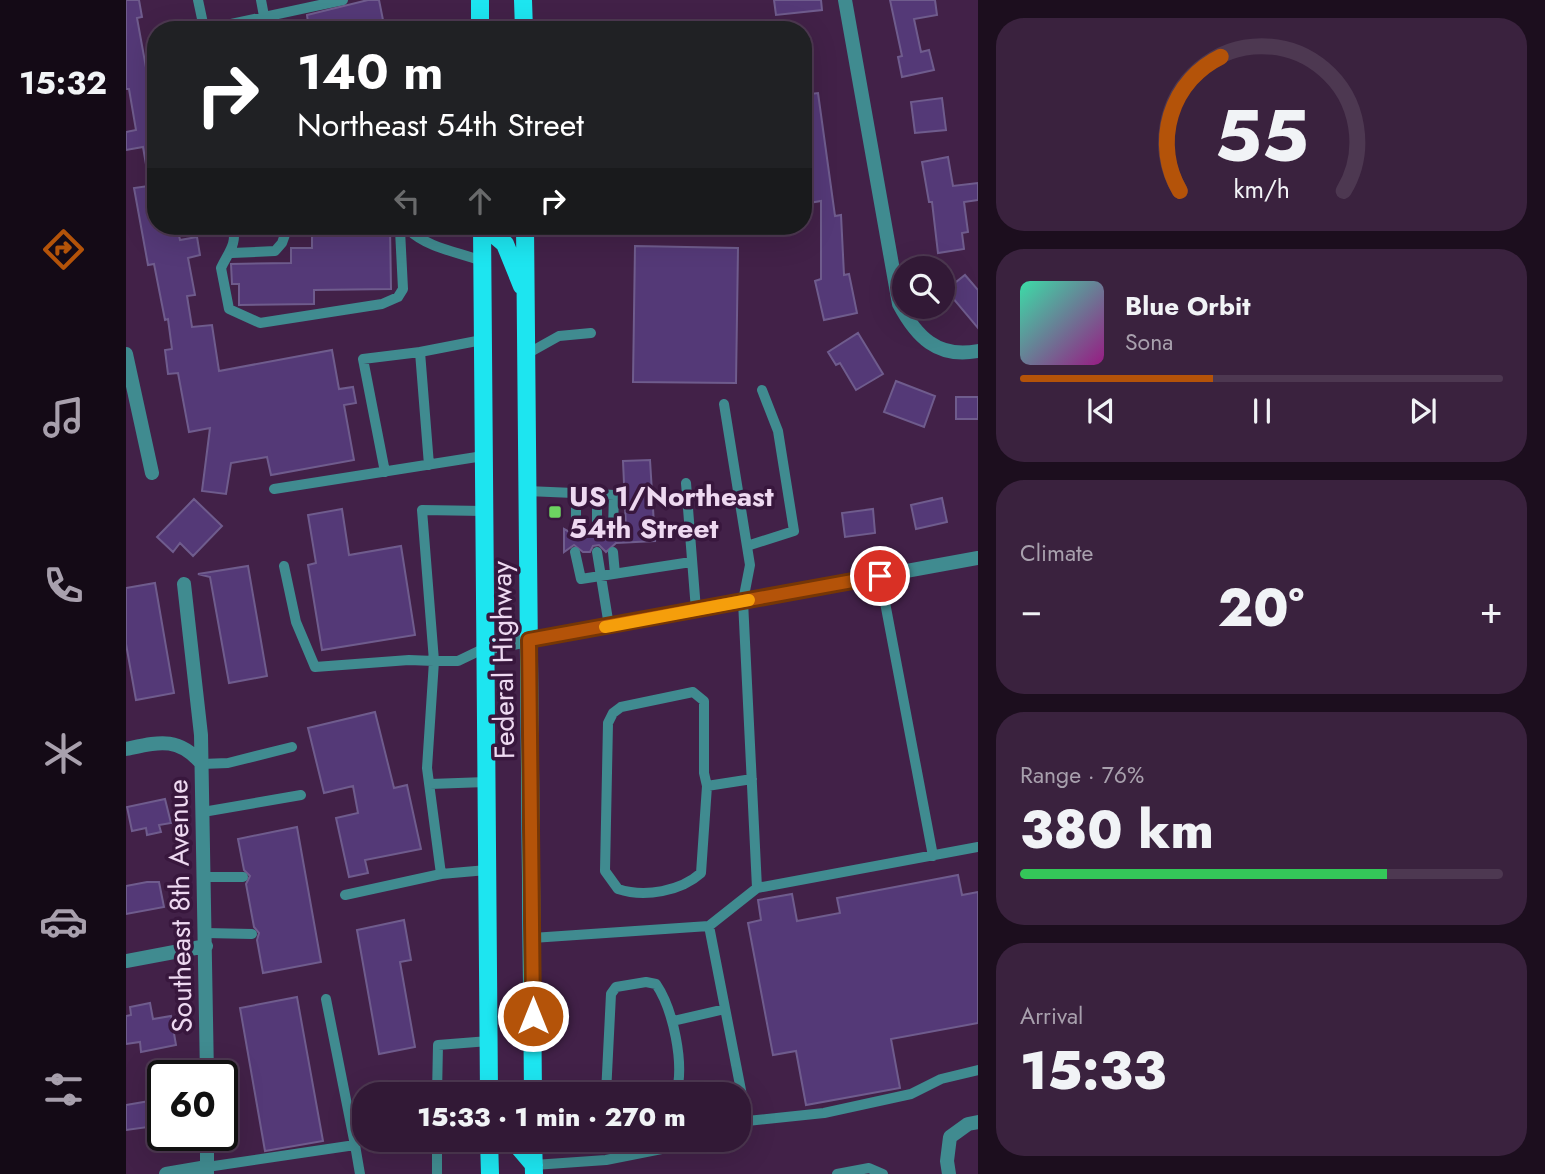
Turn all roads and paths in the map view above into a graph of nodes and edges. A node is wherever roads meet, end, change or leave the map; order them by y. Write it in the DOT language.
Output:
graph roads {
  1 [pos="198,0"];
  2 [pos="261,0"];
  3 [pos="343,0"];
  4 [pos="480,0"];
  5 [pos="523,0"];
  6 [pos="845,0"];
  7 [pos="264,16"];
  8 [pos="202,21"];
  9 [pos="241,21"];
  10 [pos="480,21"];
  11 [pos="524,21"];
  12 [pos="234,235"];
  13 [pos="285,235"];
  14 [pos="406,235"];
  15 [pos="414,235"];
  16 [pos="483,235"];
  17 [pos="494,235"];
  18 [pos="525,235"];
  19 [pos="232,253"];
  20 [pos="482,261"];
  21 [pos="526,295"];
  22 [pos="592,333"];
  23 [pos="482,340"];
  24 [pos="978,351"];
  25 [pos="420,352"];
  26 [pos="126,354"];
  27 [pos="524,355"];
  28 [pos="762,390"];
  29 [pos="724,404"];
  30 [pos="483,456"];
  31 [pos="429,465"];
  32 [pos="385,472"];
  33 [pos="152,473"];
  34 [pos="686,483"];
  35 [pos="275,489"];
  36 [pos="527,491"];
  37 [pos="576,493"];
  38 [pos="597,494"];
  39 [pos="484,512"];
  40 [pos="576,528"];
  41 [pos="597,528"];
  42 [pos="613,528"];
  43 [pos="747,546"];
  44 [pos="575,552"];
  45 [pos="597,552"];
  46 [pos="613,552"];
  47 [pos="978,558"];
  48 [pos="691,562"];
  49 [pos="284,566"];
  50 [pos="615,574"];
  51 [pos="880,576"];
  52 [pos="600,577"];
  53 [pos="184,584"];
  54 [pos="743,601"];
  55 [pos="696,610"];
  56 [pos="608,626"];
  57 [pos="529,640"];
  58 [pos="485,648"];
  59 [pos="434,661"];
  60 [pos="292,747"];
  61 [pos="126,749"];
  62 [pos="202,764"];
  63 [pos="752,779"];
  64 [pos="486,782"];
  65 [pos="430,784"];
  66 [pos="707,786"];
  67 [pos="301,794"];
  68 [pos="203,813"];
  69 [pos="978,848"];
  70 [pos="933,856"];
  71 [pos="487,870"];
  72 [pos="441,874"];
  73 [pos="205,877"];
  74 [pos="243,877"];
  75 [pos="757,888"];
  76 [pos="345,895"];
  77 [pos="709,926"];
  78 [pos="252,934"];
  79 [pos="532,938"];
  80 [pos="206,940"];
  81 [pos="126,961"];
  82 [pos="326,999"];
  83 [pos="725,1009"];
  84 [pos="673,1021"];
  85 [pos="489,1041"];
  86 [pos="207,1060"];
  87 [pos="978,1070"];
  88 [pos="437,1082"];
  89 [pos="490,1082"];
  90 [pos="533,1082"];
  91 [pos="606,1082"];
  92 [pos="677,1082"];
  93 [pos="737,1082"];
  94 [pos="751,1122"];
  95 [pos="978,1122"];
  96 [pos="352,1130"];
  97 [pos="352,1146"];
  98 [pos="207,1151"];
  99 [pos="356,1152"];
  100 [pos="437,1152"];
  101 [pos="489,1152"];
  102 [pos="521,1152"];
  103 [pos="534,1152"];
  104 [pos="646,1152"];
  105 [pos="207,1170"];
  106 [pos="534,1170"];
  107 [pos="166,1174"];
  108 [pos="360,1174"];
  109 [pos="438,1174"];
  110 [pos="490,1174"];
  111 [pos="837,1174"];
  112 [pos="883,1174"];
  113 [pos="949,1174"];
  1 -- 8 [label="lane"];
  2 -- 7 [label="lane"];
  3 -- 7 [label="lane"];
  4 -- 10 [label="main road"];
  5 -- 11 [label="main road"];
  6 -- 24 [label="street"];
  7 -- 9 [label="lane"];
  12 -- 19 [label="lane"];
  13 -- 19 [label="lane"];
  14 -- 19 [label="lane"];
  15 -- 20 [label="lane"];
  16 -- 20 [label="main road, Federal Highway"];
  17 -- 21 [label="main road"];
  18 -- 21 [label="main road, Federal Highway"];
  20 -- 23 [label="main road, Federal Highway"];
  21 -- 27 [label="main road, Federal Highway"];
  22 -- 27 [label="lane"];
  23 -- 25 [label="lane"];
  23 -- 30 [label="main road, Federal Highway"];
  25 -- 31 [label="lane"];
  25 -- 32 [label="lane"];
  26 -- 33 [label="street"];
  27 -- 36 [label="main road, Federal Highway"];
  28 -- 43 [label="lane"];
  29 -- 43 [label="lane"];
  30 -- 31 [label="lane"];
  30 -- 39 [label="main road, Federal Highway"];
  31 -- 32 [label="lane"];
  32 -- 35 [label="lane"];
  34 -- 48 [label="lane"];
  36 -- 37 [label="lane"];
  36 -- 57 [label="main road, Federal Highway"];
  37 -- 38 [label="lane"];
  37 -- 40 [label="lane"];
  38 -- 41 [label="lane"];
  38 -- 42 [label="lane"];
  39 -- 58 [label="main road, Federal Highway"];
  39 -- 59 [label="lane"];
  43 -- 54 [label="lane"];
  44 -- 52 [label="lane"];
  45 -- 52 [label="lane"];
  46 -- 50 [label="lane"];
  47 -- 51 [label="street"];
  48 -- 50 [label="lane"];
  48 -- 55 [label="lane"];
  49 -- 59 [label="lane"];
  50 -- 52 [label="lane"];
  51 -- 54 [label="street"];
  51 -- 70 [label="lane"];
  52 -- 56 [label="lane"];
  53 -- 62 [label="street, Southeast 8th Avenue"];
  54 -- 55 [label="street"];
  54 -- 63 [label="lane"];
  55 -- 56 [label="street"];
  56 -- 57 [label="street"];
  57 -- 58 [label="street"];
  57 -- 79 [label="main road, Federal Highway"];
  58 -- 59 [label="lane"];
  58 -- 64 [label="main road, Federal Highway"];
  59 -- 65 [label="lane"];
  60 -- 62 [label="lane"];
  61 -- 62 [label="street"];
  62 -- 68 [label="street, Southeast 8th Avenue"];
  63 -- 66 [label="lane"];
  63 -- 75 [label="lane"];
  64 -- 65 [label="lane"];
  64 -- 71 [label="main road, Federal Highway"];
  65 -- 72 [label="lane"];
  66 -- 66 [label="lane"];
  67 -- 68 [label="lane"];
  68 -- 73 [label="street, Southeast 8th Avenue"];
  69 -- 70 [label="lane"];
  70 -- 75 [label="lane"];
  71 -- 72 [label="lane"];
  71 -- 85 [label="main road, Federal Highway"];
  72 -- 76 [label="lane"];
  73 -- 74 [label="lane"];
  73 -- 80 [label="street, Southeast 8th Avenue"];
  75 -- 77 [label="lane"];
  77 -- 79 [label="lane"];
  77 -- 83 [label="lane"];
  78 -- 80 [label="lane"];
  79 -- 90 [label="main road, Federal Highway"];
  80 -- 81 [label="street"];
  80 -- 86 [label="street, Southeast 8th Avenue"];
  82 -- 96 [label="lane"];
  83 -- 84 [label="lane"];
  83 -- 93 [label="lane"];
  84 -- 91 [label="lane"];
  84 -- 92 [label="lane"];
  85 -- 88 [label="lane"];
  85 -- 89 [label="main road, Federal Highway"];
  87 -- 94 [label="lane"];
  95 -- 113 [label="street"];
  97 -- 105 [label="lane"];
  98 -- 105 [label="street"];
  99 -- 108 [label="lane"];
  100 -- 109 [label="lane"];
  101 -- 110 [label="main road"];
  102 -- 106 [label="main road"];
  103 -- 106 [label="main road"];
  104 -- 106 [label="lane"];
  105 -- 107 [label="street"];
  111 -- 112 [label="lane"];
}
